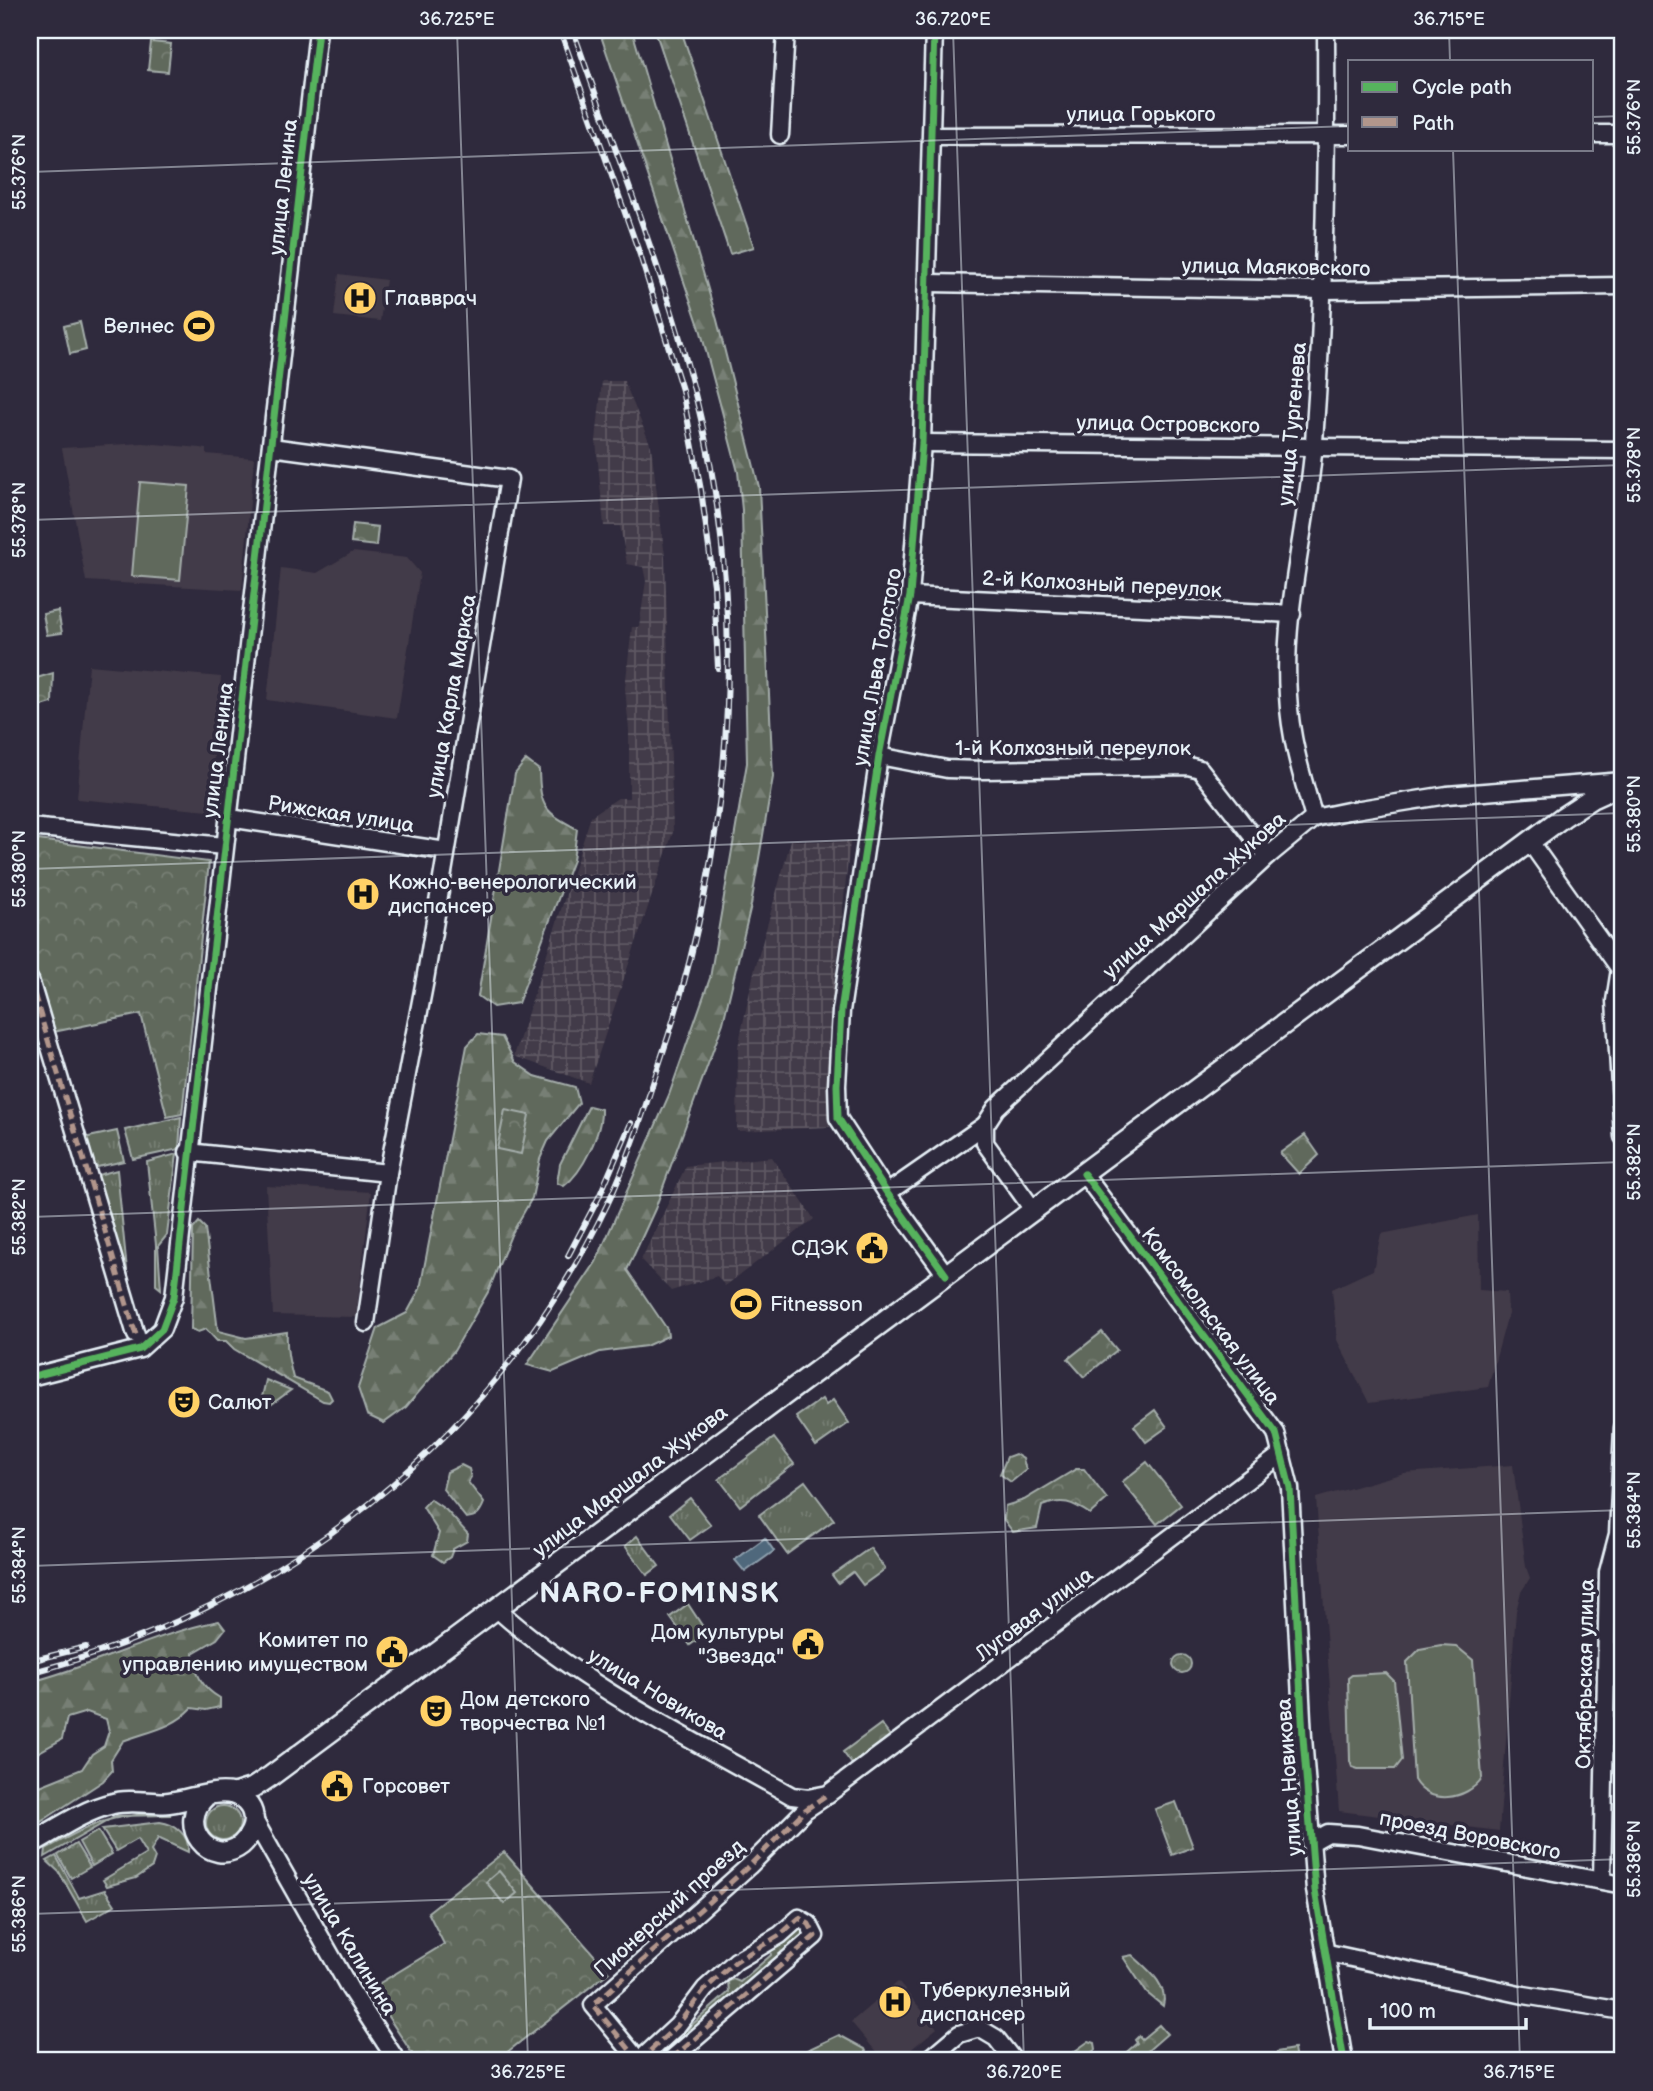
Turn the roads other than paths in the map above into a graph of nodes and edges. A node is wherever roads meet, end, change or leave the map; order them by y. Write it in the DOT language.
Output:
graph roads {
  1 [pos="318,30"];
  2 [pos="786,30"];
  3 [pos="934,30"];
  4 [pos="1326,30"];
  5 [pos="1594,134"];
  6 [pos="1623,134"];
  7 [pos="780,135"];
  8 [pos="1327,135"];
  9 [pos="1348,135"];
  10 [pos="933,136"];
  11 [pos="929,283"];
  12 [pos="1623,286"];
  13 [pos="1324,290"];
  14 [pos="922,443"];
  15 [pos="271,447"];
  16 [pos="1313,447"];
  17 [pos="1623,450"];
  18 [pos="910,596"];
  19 [pos="1292,614"];
  20 [pos="879,756"];
  21 [pos="1623,782"];
  22 [pos="229,818"];
  23 [pos="1314,818"];
  24 [pos="30,827"];
  25 [pos="1530,842"];
  26 [pos="224,846"];
  27 [pos="446,851"];
  28 [pos="1268,856"];
  29 [pos="30,980"];
  30 [pos="1622,1085"];
  31 [pos="985,1125"];
  32 [pos="1623,1138"];
  33 [pos="188,1152"];
  34 [pos="388,1173"];
  35 [pos="1084,1174"];
  36 [pos="887,1193"];
  37 [pos="1034,1211"];
  38 [pos="946,1275"];
  39 [pos="366,1323"];
  40 [pos="136,1335"];
  41 [pos="30,1377"];
  42 [pos="1623,1429"];
  43 [pos="1282,1454"];
  44 [pos="1290,1488"];
  45 [pos="1620,1533"];
  46 [pos="497,1609"];
  47 [pos="244,1791"];
  48 [pos="828,1794"];
  49 [pos="206,1796"];
  50 [pos="808,1798"];
  51 [pos="166,1803"];
  52 [pos="253,1815"];
  53 [pos="193,1824"];
  54 [pos="243,1843"];
  55 [pos="1310,1843"];
  56 [pos="30,1844"];
  57 [pos="268,1848"];
  58 [pos="1602,1880"];
  59 [pos="1623,1885"];
  60 [pos="1328,1952"];
  61 [pos="1623,2011"];
  62 [pos="397,2061"];
  63 [pos="639,2061"];
  64 [pos="669,2061"];
  65 [pos="927,2061"];
  66 [pos="1014,2061"];
  67 [pos="1344,2061"];
  1 -- 15 [label="street, улица Ленина"];
  2 -- 7 [label="street"];
  3 -- 10 [label="street, улица Льва Толстого"];
  4 -- 8 [label="street, улица Тургенева"];
  5 -- 6 [label="street"];
  8 -- 9 [label="street, улица Горького"];
  8 -- 10 [label="street, улица Горького"];
  8 -- 13 [label="street, улица Тургенева"];
  10 -- 11 [label="street, улица Льва Толстого"];
  11 -- 13 [label="street, улица Маяковского"];
  11 -- 14 [label="street, улица Льва Толстого"];
  12 -- 13 [label="street, улица Маяковского"];
  13 -- 16 [label="street, улица Тургенева"];
  14 -- 16 [label="street, улица Островского"];
  14 -- 18 [label="street, улица Льва Толстого"];
  15 -- 22 [label="street, улица Ленина"];
  15 -- 27 [label="street, улица Карла Маркса"];
  16 -- 17 [label="street, улица Островского"];
  16 -- 19 [label="street, улица Тургенева"];
  18 -- 19 [label="street, 2-й Колхозный переулок"];
  18 -- 20 [label="street, улица Льва Толстого"];
  19 -- 23 [label="street, улица Тургенева"];
  20 -- 28 [label="street, 1-й Колхозный переулок"];
  20 -- 36 [label="street, улица Льва Толстого"];
  21 -- 23 [label="street, улица Маршала Жукова"];
  21 -- 25 [label="main road, улица Маршала Жукова"];
  22 -- 26 [label="street, улица Ленина"];
  22 -- 27 [label="street, Рижская улица"];
  23 -- 28 [label="street, улица Маршала Жукова"];
  24 -- 26 [label="street"];
  25 -- 30 [label="street"];
  25 -- 35 [label="main road, улица Маршала Жукова"];
  26 -- 33 [label="street, улица Ленина"];
  27 -- 34 [label="street, улица Карла Маркса"];
  28 -- 31 [label="street, улица Маршала Жукова"];
  29 -- 40 [label="street"];
  30 -- 32 [label="street"];
  31 -- 36 [label="street, улица Маршала Жукова"];
  31 -- 37 [label="street"];
  33 -- 34 [label="street"];
  33 -- 41 [label="street, улица Ленина"];
  34 -- 39 [label="street, улица Карла Маркса"];
  35 -- 37 [label="main road, улица Маршала Жукова"];
  35 -- 43 [label="street, Комсомольская улица"];
  36 -- 38 [label="street, улица Льва Толстого"];
  37 -- 38 [label="main road, улица Маршала Жукова"];
  38 -- 46 [label="main road, улица Маршала Жукова"];
  42 -- 45 [label="street, Октябрьская улица"];
  43 -- 44 [label="street, Комсомольская улица"];
  43 -- 48 [label="street, Луговая улица"];
  44 -- 55 [label="street, улица Новикова"];
  45 -- 58 [label="street, Октябрьская улица"];
  46 -- 47 [label="main road, улица Маршала Жукова"];
  46 -- 50 [label="street, улица Новикова"];
  47 -- 49 [label="main road"];
  47 -- 52 [label="main road"];
  48 -- 50 [label="street, Луговая улица"];
  48 -- 63 [label="street, Пионерский проезд"];
  49 -- 51 [label="main road"];
  49 -- 53 [label="main road"];
  51 -- 53 [label="main road"];
  51 -- 56 [label="main road"];
  52 -- 54 [label="main road"];
  52 -- 57 [label="street, улица Калинина"];
  53 -- 54 [label="main road"];
  54 -- 57 [label="street"];
  55 -- 58 [label="street, проезд Воровского"];
  55 -- 60 [label="street, улица Новикова"];
  57 -- 62 [label="street, улица Калинина"];
  58 -- 59 [label="street, проезд Воровского"];
  60 -- 61 [label="street"];
  60 -- 67 [label="street, улица Новикова"];
  63 -- 64 [label="street"];
  65 -- 66 [label="street"];
}
